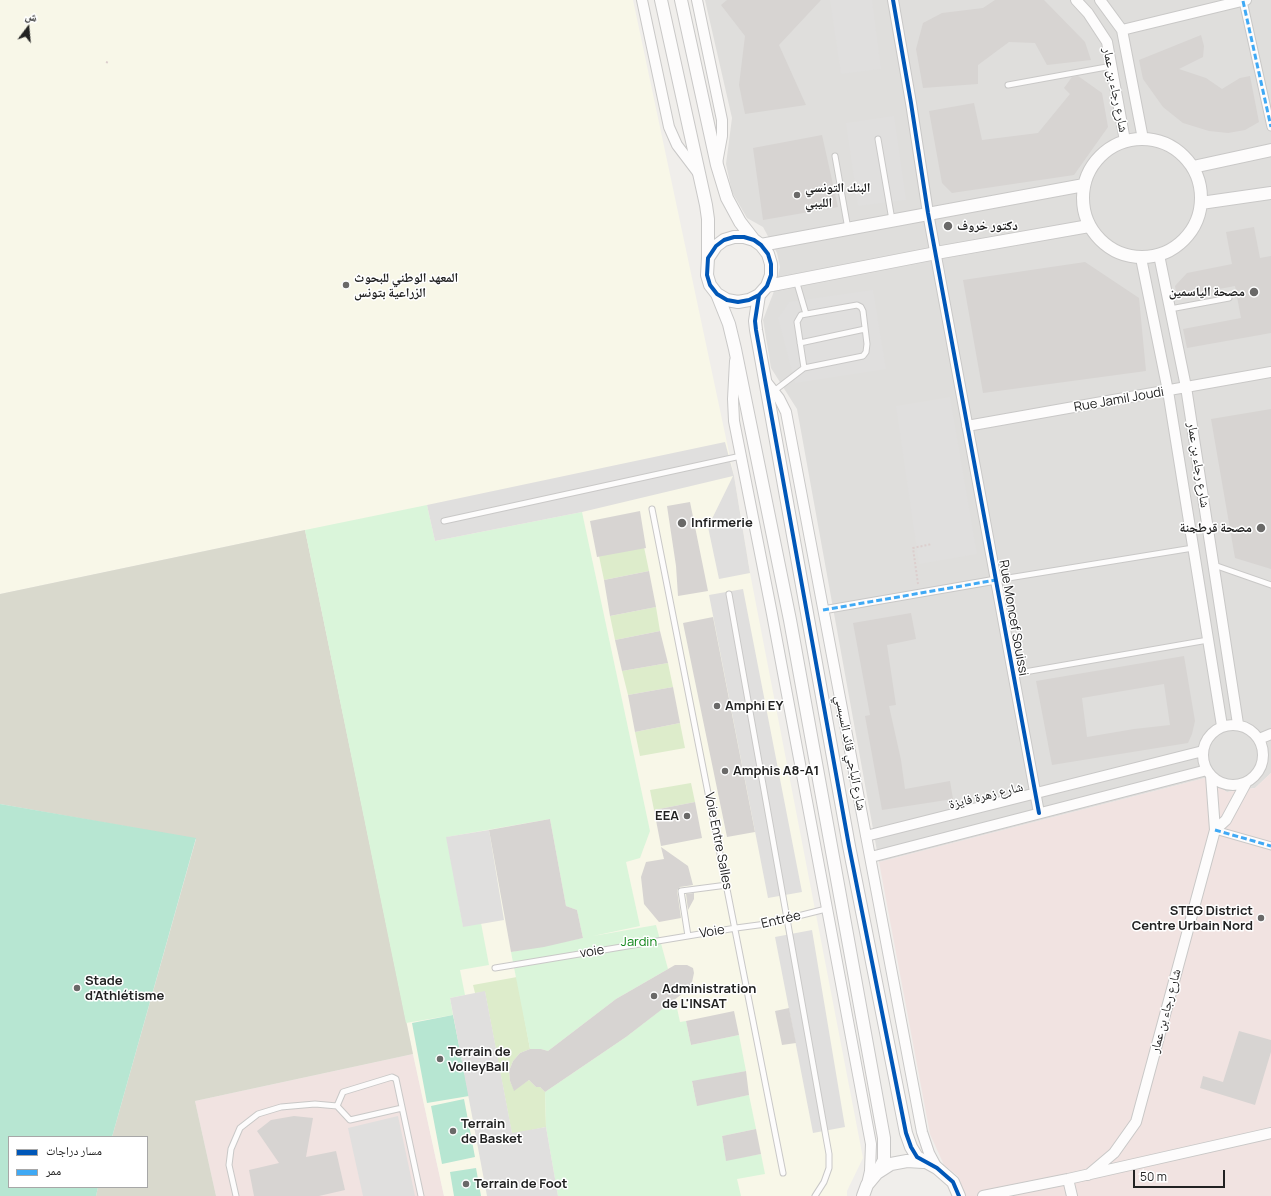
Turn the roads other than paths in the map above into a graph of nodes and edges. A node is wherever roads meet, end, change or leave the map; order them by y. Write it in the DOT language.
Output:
graph roads {
  1 [pos="642,0"];
  2 [pos="661,0"];
  3 [pos="681,0"];
  4 [pos="697,0"];
  5 [pos="893,0"];
  6 [pos="1076,0"];
  7 [pos="1100,0"];
  8 [pos="1245,0"];
  9 [pos="1122,30"];
  10 [pos="1112,66"];
  11 [pos="1008,85"];
  12 [pos="1271,127"];
  13 [pos="878,139"];
  14 [pos="1143,139"];
  15 [pos="1125,141"];
  16 [pos="1271,150"];
  17 [pos="835,156"];
  18 [pos="717,165"];
  19 [pos="1193,167"];
  20 [pos="699,174"];
  21 [pos="1084,185"];
  22 [pos="1271,193"];
  23 [pos="1201,203"];
  24 [pos="928,213"];
  25 [pos="892,220"];
  26 [pos="1089,226"];
  27 [pos="848,228"];
  28 [pos="757,243"];
  29 [pos="936,253"];
  30 [pos="1159,255"];
  31 [pos="708,258"];
  32 [pos="1141,258"];
  33 [pos="796,280"];
  34 [pos="763,290"];
  35 [pos="717,294"];
  36 [pos="1229,298"];
  37 [pos="1170,310"];
  38 [pos="806,314"];
  39 [pos="865,329"];
  40 [pos="800,343"];
  41 [pos="735,349"];
  42 [pos="804,368"];
  43 [pos="1271,372"];
  44 [pos="764,379"];
  45 [pos="1186,387"];
  46 [pos="774,391"];
  47 [pos="1168,391"];
  48 [pos="967,426"];
  49 [pos="741,456"];
  50 [pos="652,509"];
  51 [pos="444,521"];
  52 [pos="1193,548"];
  53 [pos="1214,566"];
  54 [pos="996,580"];
  55 [pos="1271,585"];
  56 [pos="728,594"];
  57 [pos="823,610"];
  58 [pos="1208,640"];
  59 [pos="1013,674"];
  60 [pos="1238,724"];
  61 [pos="1222,726"];
  62 [pos="1271,734"];
  63 [pos="1259,739"];
  64 [pos="1203,751"];
  65 [pos="1267,760"];
  66 [pos="1209,773"];
  67 [pos="1246,782"];
  68 [pos="1034,795"];
  69 [pos="1039,813"];
  70 [pos="1215,830"];
  71 [pos="866,836"];
  72 [pos="1271,846"];
  73 [pos="871,857"];
  74 [pos="727,885"];
  75 [pos="826,908"];
  76 [pos="786,919"];
  77 [pos="736,928"];
  78 [pos="688,936"];
  79 [pos="495,968"];
  80 [pos="337,1106"];
  81 [pos="402,1108"];
  82 [pos="1271,1133"];
  83 [pos="923,1162"];
  84 [pos="938,1168"];
  85 [pos="783,1173"];
  86 [pos="877,1173"];
  87 [pos="1088,1175"];
  88 [pos="1068,1179"];
  89 [pos="865,1191"];
  90 [pos="236,1196"];
  91 [pos="421,1196"];
  92 [pos="815,1196"];
  93 [pos="959,1196"];
  94 [pos="983,1196"];
  95 [pos="1072,1196"];
  1 -- 20 [label="street"];
  2 -- 20 [label="street"];
  3 -- 18 [label="street"];
  4 -- 18 [label="street"];
  5 -- 24 [label="street, Rue Moncef Souissi"];
  6 -- 10 [label="street, شارع رجاء بن عمار"];
  7 -- 9 [label="street, شارع رجاء بن عمار"];
  8 -- 9 [label="street"];
  8 -- 12 [label="street"];
  9 -- 14 [label="street, شارع رجاء بن عمار"];
  10 -- 11 [label="lane"];
  10 -- 15 [label="street, شارع رجاء بن عمار"];
  13 -- 25 [label="lane"];
  14 -- 15 [label="street"];
  14 -- 19 [label="street"];
  15 -- 21 [label="street"];
  16 -- 19 [label="street"];
  17 -- 27 [label="lane"];
  18 -- 28 [label="street"];
  19 -- 23 [label="street"];
  20 -- 31 [label="street"];
  21 -- 24 [label="street"];
  21 -- 26 [label="street"];
  22 -- 23 [label="street"];
  23 -- 30 [label="street"];
  24 -- 25 [label="street"];
  24 -- 29 [label="street, Rue Moncef Souissi"];
  25 -- 27 [label="street"];
  26 -- 29 [label="street"];
  26 -- 32 [label="street"];
  27 -- 28 [label="street"];
  28 -- 31 [label="street"];
  28 -- 34 [label="street"];
  29 -- 33 [label="street"];
  29 -- 48 [label="street, Rue Moncef Souissi"];
  30 -- 32 [label="street"];
  30 -- 37 [label="street, شارع رجاء بن عمار"];
  31 -- 35 [label="street"];
  32 -- 47 [label="street, شارع رجاء بن عمار"];
  33 -- 34 [label="street"];
  33 -- 38 [label="lane"];
  34 -- 35 [label="street"];
  34 -- 44 [label="street"];
  35 -- 41 [label="street"];
  36 -- 37 [label="lane"];
  37 -- 45 [label="street, شارع رجاء بن عمار"];
  38 -- 39 [label="lane"];
  38 -- 40 [label="lane"];
  39 -- 40 [label="lane"];
  39 -- 42 [label="lane"];
  40 -- 42 [label="lane"];
  41 -- 49 [label="street"];
  41 -- 86 [label="street"];
  42 -- 46 [label="lane"];
  43 -- 45 [label="street, Rue Jamil Joudi"];
  44 -- 46 [label="street, شارع الباجي قائد السبسي"];
  44 -- 83 [label="street"];
  45 -- 47 [label="street, Rue Jamil Joudi"];
  45 -- 53 [label="street, شارع رجاء بن عمار"];
  46 -- 57 [label="street, شارع الباجي قائد السبسي"];
  47 -- 48 [label="street, Rue Jamil Joudi"];
  47 -- 52 [label="street, شارع رجاء بن عمار"];
  48 -- 54 [label="street, Rue Moncef Souissi"];
  49 -- 51 [label="lane"];
  49 -- 75 [label="street"];
  50 -- 74 [label="lane, Voie Entre Salles"];
  52 -- 54 [label="lane"];
  52 -- 58 [label="street, شارع رجاء بن عمار"];
  53 -- 55 [label="lane"];
  53 -- 60 [label="street, شارع رجاء بن عمار"];
  54 -- 57 [label="street"];
  54 -- 59 [label="street, Rue Moncef Souissi"];
  56 -- 76 [label="lane"];
  57 -- 71 [label="street, شارع الباجي قائد السبسي"];
  58 -- 59 [label="lane"];
  58 -- 61 [label="street, شارع رجاء بن عمار"];
  59 -- 68 [label="street, Rue Moncef Souissi"];
  60 -- 61 [label="street"];
  60 -- 63 [label="street"];
  61 -- 64 [label="street"];
  62 -- 63 [label="street"];
  63 -- 65 [label="street"];
  64 -- 66 [label="street"];
  64 -- 68 [label="street, شارع زهرة فايزة"];
  65 -- 67 [label="street"];
  66 -- 67 [label="street"];
  66 -- 69 [label="street"];
  66 -- 70 [label="street, شارع رجاء بن عمار"];
  67 -- 70 [label="street, شارع رجاء بن عمار"];
  68 -- 69 [label="street, Rue Moncef Souissi"];
  68 -- 71 [label="street, شارع زهرة فايزة"];
  69 -- 73 [label="street"];
  70 -- 72 [label="street"];
  70 -- 87 [label="street, شارع رجاء بن عمار"];
  71 -- 73 [label="street, شارع الباجي قائد السبسي"];
  73 -- 84 [label="street, شارع الباجي قائد السبسي"];
  74 -- 77 [label="lane, Voie Entre Salles"];
  74 -- 78 [label="lane"];
  75 -- 76 [label="lane, Entrée"];
  75 -- 89 [label="street"];
  76 -- 77 [label="lane, Entrée"];
  76 -- 92 [label="lane"];
  77 -- 78 [label="lane, Voie"];
  77 -- 85 [label="lane, Voie Entre Salles"];
  78 -- 79 [label="lane, voie"];
  80 -- 81 [label="lane"];
  80 -- 81 [label="lane"];
  80 -- 90 [label="lane"];
  81 -- 91 [label="lane"];
  82 -- 87 [label="street"];
  83 -- 84 [label="street"];
  83 -- 86 [label="street"];
  84 -- 93 [label="street"];
  86 -- 89 [label="street"];
  87 -- 88 [label="street"];
  88 -- 94 [label="street"];
  88 -- 95 [label="street"];
}
